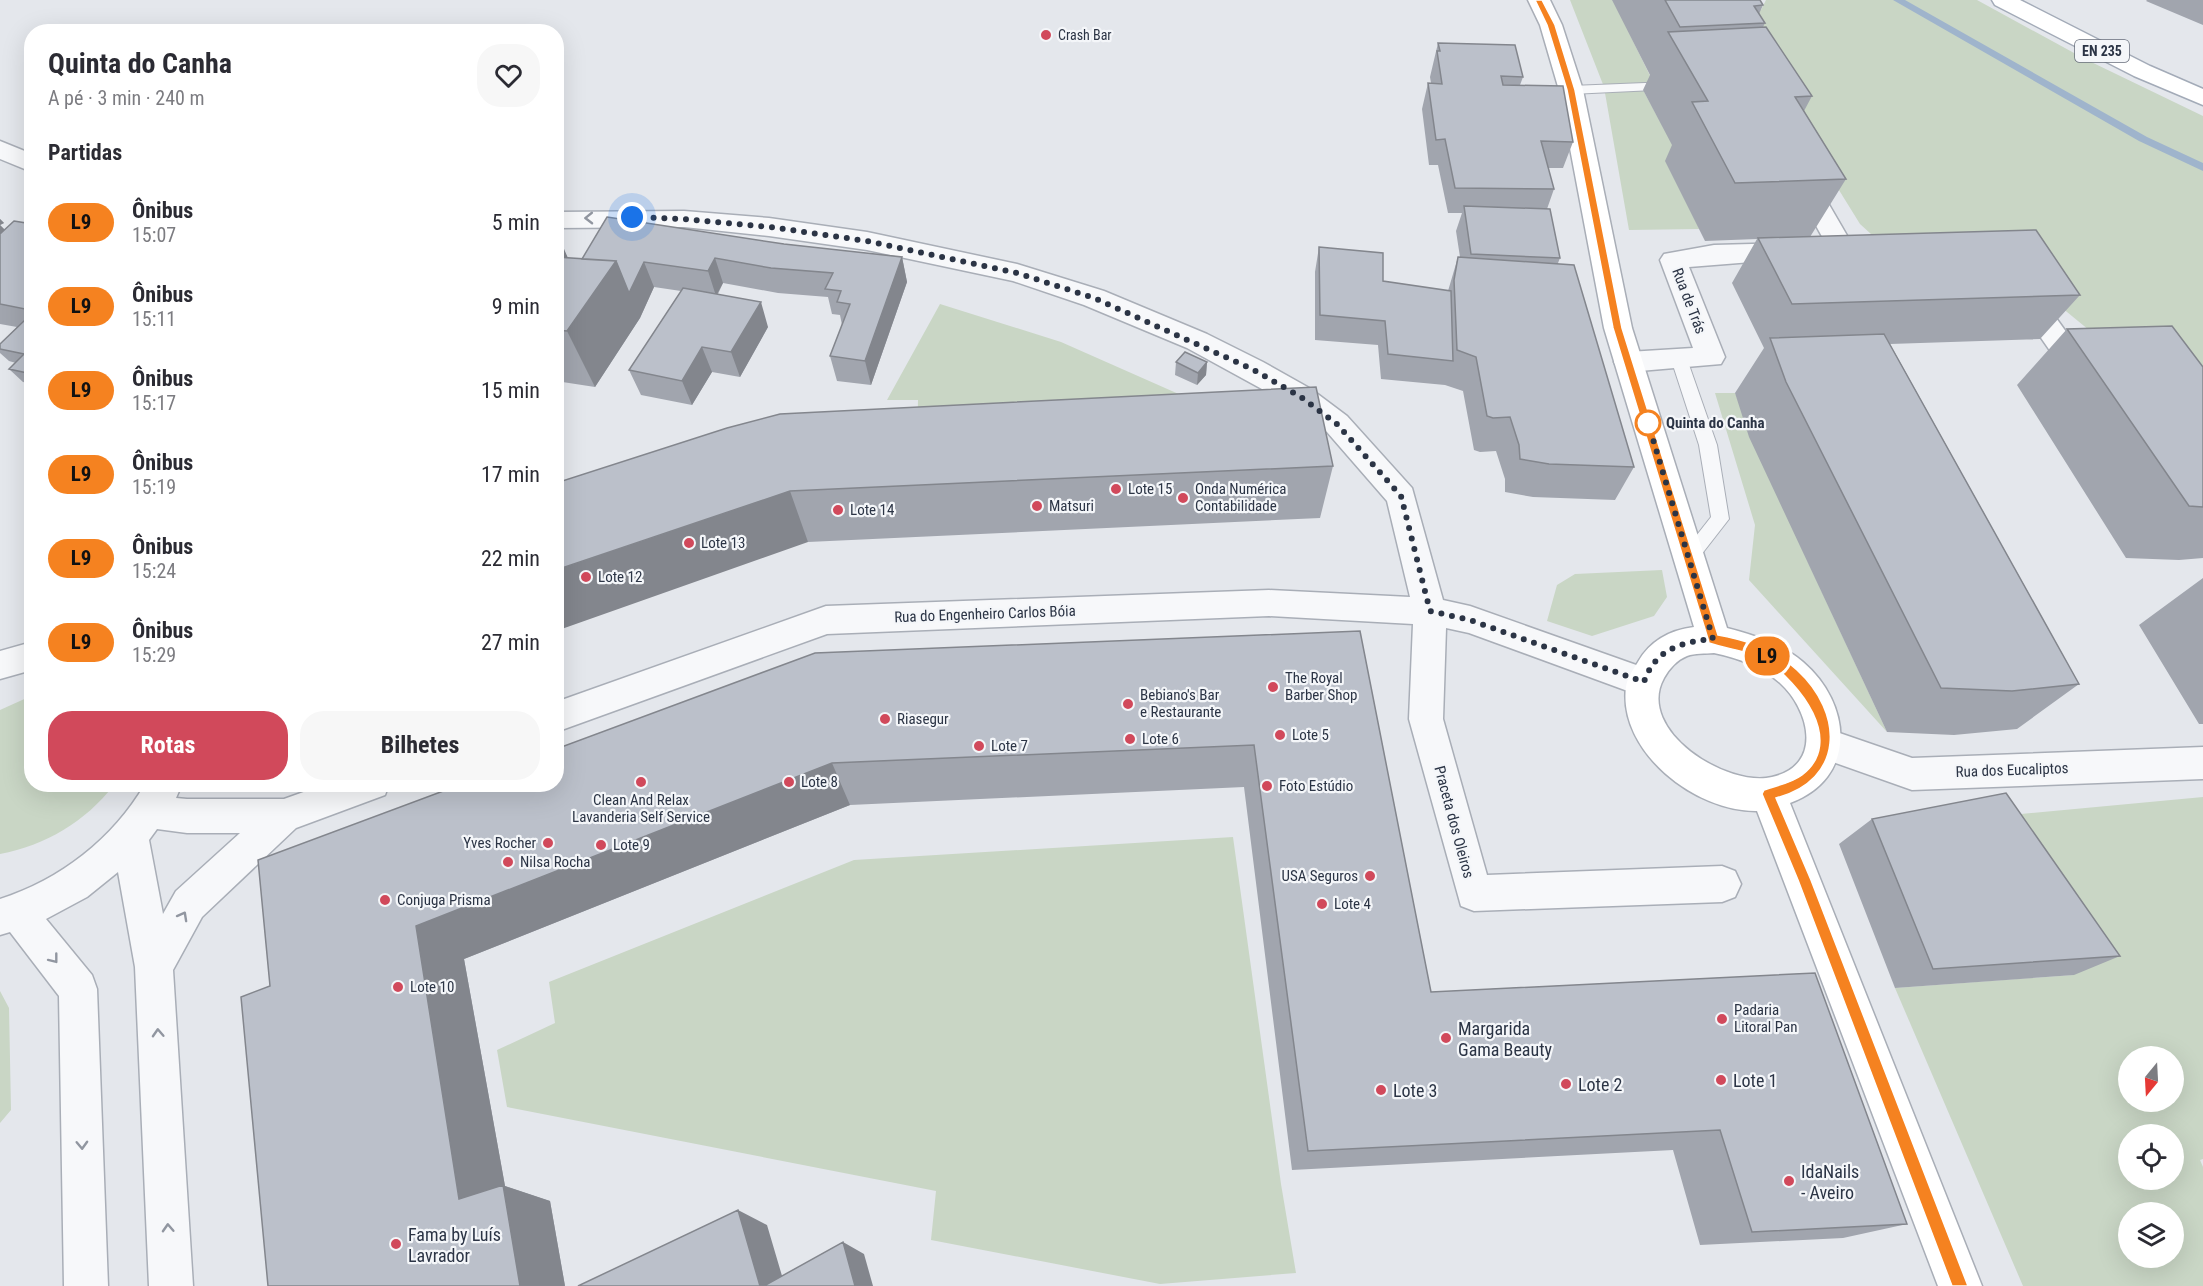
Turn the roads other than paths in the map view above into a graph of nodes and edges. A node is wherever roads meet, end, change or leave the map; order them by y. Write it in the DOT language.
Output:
graph roads {
  1 [pos="1539,0"];
  2 [pos="2003,0"];
  3 [pos="1681,86"];
  4 [pos="1571,90"];
  5 [pos="2203,98"];
  6 [pos="0,149"];
  7 [pos="1788,157"];
  8 [pos="24,160"];
  9 [pos="564,220"];
  10 [pos="2009,274"];
  11 [pos="1679,359"];
  12 [pos="1628,362"];
  13 [pos="2121,364"];
  14 [pos="1688,559"];
  15 [pos="1430,611"];
  16 [pos="1713,639"];
  17 [pos="24,658"];
  18 [pos="0,665"];
  19 [pos="1644,682"];
  20 [pos="564,714"];
  21 [pos="1825,744"];
  22 [pos="2203,763"];
  23 [pos="350,792"];
  24 [pos="1768,794"];
  25 [pos="149,811"];
  26 [pos="284,816"];
  27 [pos="1722,884"];
  28 [pos="9,915"];
  29 [pos="154,967"];
  30 [pos="86,1286"];
  31 [pos="171,1286"];
  32 [pos="1960,1286"];
  1 -- 4 [label="main road"];
  2 -- 5 [label="main road, EN 235"];
  3 -- 4 [label="lane"];
  4 -- 12 [label="main road"];
  6 -- 8 [label="street"];
  7 -- 11 [label="street, Rua de Trás"];
  15 -- 9 [label="street, one-way"];
  10 -- 13 [label="street"];
  11 -- 12 [label="street, Rua de Trás"];
  11 -- 14 [label="lane"];
  12 -- 14 [label="main road"];
  14 -- 16 [label="main road"];
  15 -- 19 [label="street, Rua do Engenheiro Carlos Bóia"];
  15 -- 20 [label="street, Rua do Engenheiro Carlos Bóia"];
  15 -- 27 [label="street, Praceta dos Oleiros"];
  16 -- 19 [label="main road"];
  16 -- 21 [label="main road"];
  17 -- 18 [label="street"];
  19 -- 24 [label="main road"];
  21 -- 22 [label="street, Rua dos Eucaliptos"];
  21 -- 24 [label="main road"];
  23 -- 26 [label="street"];
  24 -- 32 [label="main road"];
  25 -- 26 [label="street"];
  25 -- 28 [label="street"];
  25 -- 29 [label="street"];
  29 -- 26 [label="street, one-way"];
  28 -- 30 [label="street, one-way"];
  31 -- 29 [label="street, one-way"];
}
